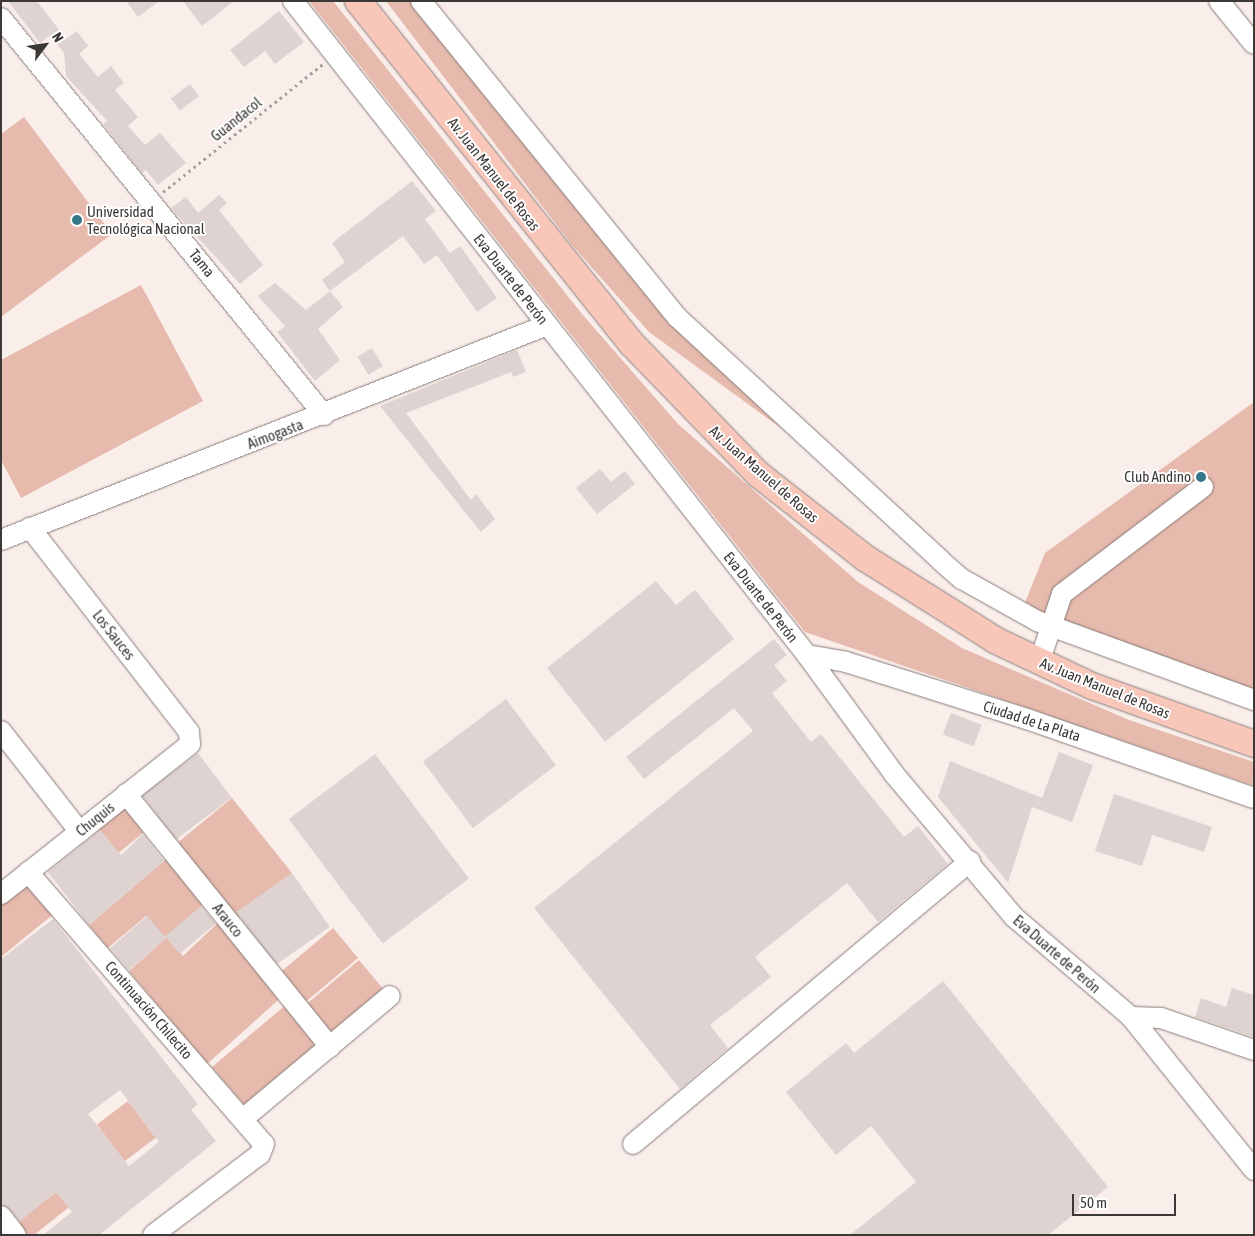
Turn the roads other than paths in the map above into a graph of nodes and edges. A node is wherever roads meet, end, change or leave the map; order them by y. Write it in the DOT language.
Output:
graph roads {
  1 [pos="293,1"];
  2 [pos="358,1"];
  3 [pos="377,1"];
  4 [pos="421,1"];
  5 [pos="1219,1"];
  6 [pos="1,18"];
  7 [pos="1254,44"];
  8 [pos="548,325"];
  9 [pos="324,415"];
  10 [pos="1204,487"];
  11 [pos="30,528"];
  12 [pos="1,540"];
  13 [pos="1047,637"];
  14 [pos="807,655"];
  15 [pos="1254,700"];
  16 [pos="1254,727"];
  17 [pos="1,731"];
  18 [pos="190,744"];
  19 [pos="1254,744"];
  20 [pos="126,794"];
  21 [pos="1254,798"];
  22 [pos="80,832"];
  23 [pos="970,861"];
  24 [pos="28,872"];
  25 [pos="1,894"];
  26 [pos="390,996"];
  27 [pos="1131,1017"];
  28 [pos="330,1047"];
  29 [pos="1254,1050"];
  30 [pos="244,1118"];
  31 [pos="633,1144"];
  32 [pos="1254,1170"];
  33 [pos="1,1216"];
  34 [pos="16,1235"];
  35 [pos="153,1235"];
  1 -- 8 [label="street, Eva Duarte de Perón"];
  2 -- 19 [label="main road, Av. Juan Manuel de Rosas"];
  3 -- 13 [label="main road, Av. Juan Manuel de Rosas"];
  4 -- 13 [label="street"];
  5 -- 7 [label="street"];
  6 -- 9 [label="street, Tama"];
  8 -- 9 [label="street, Aimogasta"];
  8 -- 14 [label="street, Eva Duarte de Perón"];
  9 -- 11 [label="street, Aimogasta"];
  10 -- 13 [label="street"];
  11 -- 12 [label="street, Aimogasta"];
  11 -- 18 [label="street, Los Sauces"];
  13 -- 15 [label="street"];
  13 -- 16 [label="main road, Av. Juan Manuel de Rosas"];
  14 -- 21 [label="street, Ciudad de La Plata"];
  14 -- 23 [label="street, Eva Duarte de Perón"];
  17 -- 22 [label="street"];
  18 -- 20 [label="street, Chuquis"];
  20 -- 22 [label="street, Chuquis"];
  20 -- 28 [label="street, Arauco"];
  22 -- 24 [label="street, Chuquis"];
  23 -- 27 [label="street, Eva Duarte de Perón"];
  23 -- 31 [label="street"];
  24 -- 25 [label="street, Chuquis"];
  24 -- 30 [label="street, Continuación Chilecito"];
  26 -- 28 [label="street"];
  27 -- 29 [label="street"];
  27 -- 32 [label="street, Eva Duarte de Perón"];
  28 -- 30 [label="street"];
  30 -- 35 [label="street, Continuación Chilecito"];
  33 -- 34 [label="street"];
}
